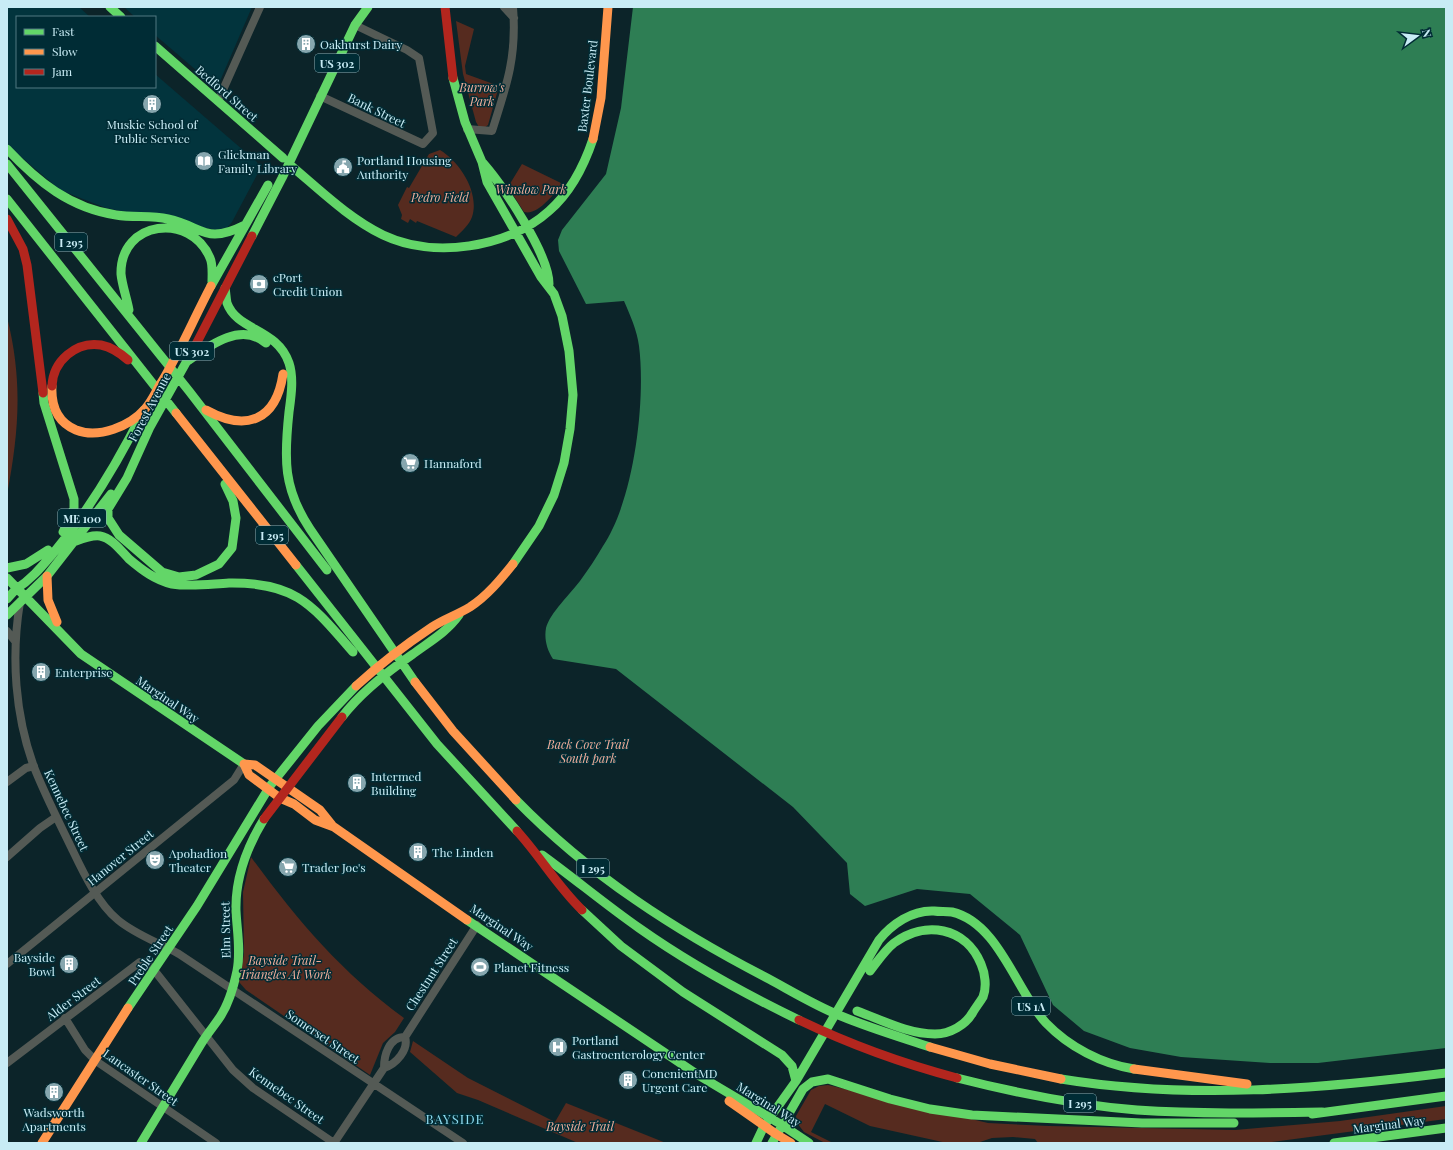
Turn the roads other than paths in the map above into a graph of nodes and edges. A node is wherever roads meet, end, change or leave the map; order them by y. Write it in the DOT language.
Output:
graph roads {
  1 [pos="110,7"];
  2 [pos="260,7"];
  3 [pos="357,7"];
  4 [pos="368,7"];
  5 [pos="445,7"];
  6 [pos="504,7"];
  7 [pos="513,7"];
  8 [pos="608,7"];
  9 [pos="120,16"];
  10 [pos="514,18"];
  11 [pos="355,25"];
  12 [pos="156,47"];
  13 [pos="319,99"];
  14 [pos="218,101"];
  15 [pos="467,129"];
  16 [pos="7,149"];
  17 [pos="286,161"];
  18 [pos="482,162"];
  19 [pos="7,164"];
  20 [pos="7,199"];
  21 [pos="7,219"];
  22 [pos="245,225"];
  23 [pos="527,227"];
  24 [pos="514,232"];
  25 [pos="549,284"];
  26 [pos="210,288"];
  27 [pos="225,288"];
  28 [pos="134,322"];
  29 [pos="187,362"];
  30 [pos="146,374"];
  31 [pos="200,406"];
  32 [pos="144,409"];
  33 [pos="132,434"];
  34 [pos="138,453"];
  35 [pos="218,467"];
  36 [pos="64,532"];
  37 [pos="76,541"];
  38 [pos="48,550"];
  39 [pos="7,568"];
  40 [pos="47,576"];
  41 [pos="7,578"];
  42 [pos="16,589"];
  43 [pos="7,599"];
  44 [pos="23,599"];
  45 [pos="7,615"];
  46 [pos="459,615"];
  47 [pos="7,631"];
  48 [pos="63,635"];
  49 [pos="15,641"];
  50 [pos="386,643"];
  51 [pos="81,654"];
  52 [pos="365,659"];
  53 [pos="244,764"];
  54 [pos="34,766"];
  55 [pos="275,780"];
  56 [pos="7,782"];
  57 [pos="269,789"];
  58 [pos="287,789"];
  59 [pos="280,798"];
  60 [pos="56,817"];
  61 [pos="334,827"];
  62 [pos="533,848"];
  63 [pos="7,857"];
  64 [pos="96,892"];
  65 [pos="477,925"];
  66 [pos="169,948"];
  67 [pos="7,964"];
  68 [pos="154,970"];
  69 [pos="231,989"];
  70 [pos="824,1004"];
  71 [pos="65,1018"];
  72 [pos="205,1037"];
  73 [pos="404,1037"];
  74 [pos="821,1058"];
  75 [pos="96,1061"];
  76 [pos="7,1063"];
  77 [pos="384,1068"];
  78 [pos="814,1070"];
  79 [pos="1446,1073"];
  80 [pos="796,1081"];
  81 [pos="374,1084"];
  82 [pos="716,1086"];
  83 [pos="803,1089"];
  84 [pos="1287,1090"];
  85 [pos="1446,1096"];
  86 [pos="163,1107"];
  87 [pos="1322,1112"];
  88 [pos="770,1117"];
  89 [pos="782,1125"];
  90 [pos="764,1126"];
  91 [pos="1446,1128"];
  92 [pos="776,1134"];
  93 [pos="42,1143"];
  94 [pos="141,1143"];
  95 [pos="216,1143"];
  96 [pos="334,1143"];
  97 [pos="463,1143"];
  98 [pos="756,1143"];
  99 [pos="772,1143"];
  100 [pos="791,1143"];
  101 [pos="809,1143"];
  102 [pos="1334,1143"];
  1 -- 9 [label="main road"];
  2 -- 14 [label="street"];
  3 -- 11 [label="main road, Forest Avenue / US 302"];
  4 -- 11 [label="main road, Forest Avenue / US 302"];
  5 -- 15 [label="main road"];
  6 -- 10 [label="street"];
  7 -- 10 [label="street"];
  8 -- 23 [label="main road, Baxter Boulevard"];
  10 -- 15 [label="street"];
  11 -- 13 [label="main road, Forest Avenue / US 302"];
  11 -- 13 [label="street, Bank Street"];
  12 -- 14 [label="main road, Bedford Street"];
  13 -- 17 [label="main road, Forest Avenue / US 302"];
  14 -- 17 [label="main road, Bedford Street"];
  15 -- 18 [label="main road"];
  16 -- 22 [label="main road"];
  17 -- 22 [label="main road, Forest Avenue / US 302"];
  17 -- 24 [label="main road, Baxter Boulevard"];
  17 -- 27 [label="main road, Forest Avenue / US 302"];
  18 -- 23 [label="main road"];
  18 -- 24 [label="main road"];
  19 -- 28 [label="main road, I 295"];
  20 -- 30 [label="main road, I 295"];
  21 -- 36 [label="main road"];
  22 -- 26 [label="main road, Forest Avenue / US 302"];
  23 -- 24 [label="main road, Baxter Boulevard"];
  23 -- 25 [label="main road"];
  24 -- 25 [label="main road"];
  25 -- 46 [label="main road"];
  26 -- 28 [label="main road"];
  26 -- 32 [label="main road, Forest Avenue / US 302"];
  27 -- 29 [label="main road, Forest Avenue / US 302"];
  27 -- 50 [label="main road"];
  28 -- 31 [label="main road, I 295"];
  29 -- 31 [label="main road"];
  29 -- 34 [label="main road, Forest Avenue / US 302"];
  30 -- 32 [label="main road"];
  30 -- 35 [label="main road, I 295"];
  31 -- 50 [label="main road, I 295"];
  32 -- 33 [label="main road, Forest Avenue / ME 100"];
  33 -- 36 [label="main road"];
  33 -- 42 [label="main road, Forest Avenue / ME 100"];
  34 -- 35 [label="main road"];
  34 -- 37 [label="main road, Forest Avenue / ME 100"];
  35 -- 52 [label="main road, I 295"];
  36 -- 38 [label="main road"];
  37 -- 40 [label="main road, Forest Avenue / ME 100"];
  37 -- 52 [label="main road"];
  38 -- 39 [label="main road"];
  38 -- 42 [label="main road"];
  40 -- 44 [label="main road, Forest Avenue / ME 100"];
  40 -- 48 [label="main road"];
  41 -- 42 [label="main road"];
  42 -- 43 [label="main road, Forest Avenue / ME 100"];
  42 -- 44 [label="main road, Marginal Way"];
  44 -- 45 [label="main road, Forest Avenue / ME 100"];
  44 -- 48 [label="main road, Marginal Way"];
  44 -- 49 [label="street, Kennebec Street"];
  44 -- 51 [label="main road, Marginal Way"];
  46 -- 55 [label="main road, Preble Street"];
  46 -- 58 [label="main road, Elm Street"];
  47 -- 49 [label="street"];
  48 -- 51 [label="main road, Marginal Way"];
  49 -- 54 [label="street, Kennebec Street"];
  50 -- 70 [label="main road, I 295"];
  51 -- 53 [label="main road, Marginal Way"];
  52 -- 62 [label="main road, I 295"];
  53 -- 55 [label="main road, Marginal Way"];
  53 -- 57 [label="main road, Marginal Way"];
  53 -- 64 [label="street, Hanover Street"];
  54 -- 56 [label="street"];
  54 -- 60 [label="street, Kennebec Street"];
  55 -- 57 [label="main road, Preble Street"];
  55 -- 58 [label="main road, Marginal Way"];
  57 -- 59 [label="main road, Marginal Way"];
  57 -- 66 [label="main road, Preble Street"];
  58 -- 59 [label="main road, Elm Street"];
  58 -- 61 [label="main road, Marginal Way"];
  59 -- 61 [label="main road, Marginal Way"];
  59 -- 69 [label="main road, Elm Street"];
  60 -- 63 [label="street"];
  60 -- 64 [label="street, Kennebec Street"];
  61 -- 65 [label="main road, Marginal Way"];
  62 -- 80 [label="main road"];
  62 -- 87 [label="main road, I 295"];
  64 -- 66 [label="street, Kennebec Street"];
  64 -- 67 [label="street, Hanover Street"];
  65 -- 73 [label="street, Chestnut Street"];
  65 -- 82 [label="main road, Marginal Way"];
  66 -- 68 [label="main road, Preble Street"];
  66 -- 69 [label="street, Somerset Street"];
  68 -- 71 [label="street, Alder Street"];
  68 -- 72 [label="street, Kennebec Street"];
  68 -- 75 [label="main road, Preble Street"];
  69 -- 72 [label="main road, Elm Street"];
  69 -- 81 [label="street, Somerset Street"];
  70 -- 74 [label="main road"];
  70 -- 84 [label="main road, I 295"];
  71 -- 75 [label="street, Lancaster Street"];
  71 -- 76 [label="street, Alder Street"];
  72 -- 86 [label="main road, Elm Street"];
  72 -- 96 [label="street, Kennebec Street"];
  73 -- 77 [label="street, Chestnut Street"];
  73 -- 77 [label="street, Chestnut Street"];
  75 -- 86 [label="street, Lancaster Street"];
  75 -- 93 [label="main road, Preble Street"];
  77 -- 81 [label="street, Chestnut Street"];
  78 -- 83 [label="main road"];
  79 -- 84 [label="main road, I 295"];
  80 -- 84 [label="main road, US 1A"];
  80 -- 88 [label="main road, US 1A"];
  81 -- 96 [label="street, Chestnut Street"];
  81 -- 97 [label="street, Somerset Street"];
  82 -- 88 [label="main road, Marginal Way"];
  82 -- 90 [label="main road, Marginal Way"];
  83 -- 87 [label="main road"];
  83 -- 89 [label="main road"];
  85 -- 87 [label="main road, I 295"];
  86 -- 94 [label="main road, Elm Street"];
  86 -- 95 [label="street, Lancaster Street"];
  88 -- 89 [label="main road, Marginal Way"];
  88 -- 90 [label="main road, US 1A"];
  89 -- 92 [label="main road"];
  89 -- 101 [label="main road, Marginal Way"];
  90 -- 92 [label="main road, Marginal Way"];
  90 -- 98 [label="main road, US 1A"];
  91 -- 102 [label="main road, Marginal Way"];
  92 -- 99 [label="main road"];
  92 -- 100 [label="main road, Marginal Way"];
}
